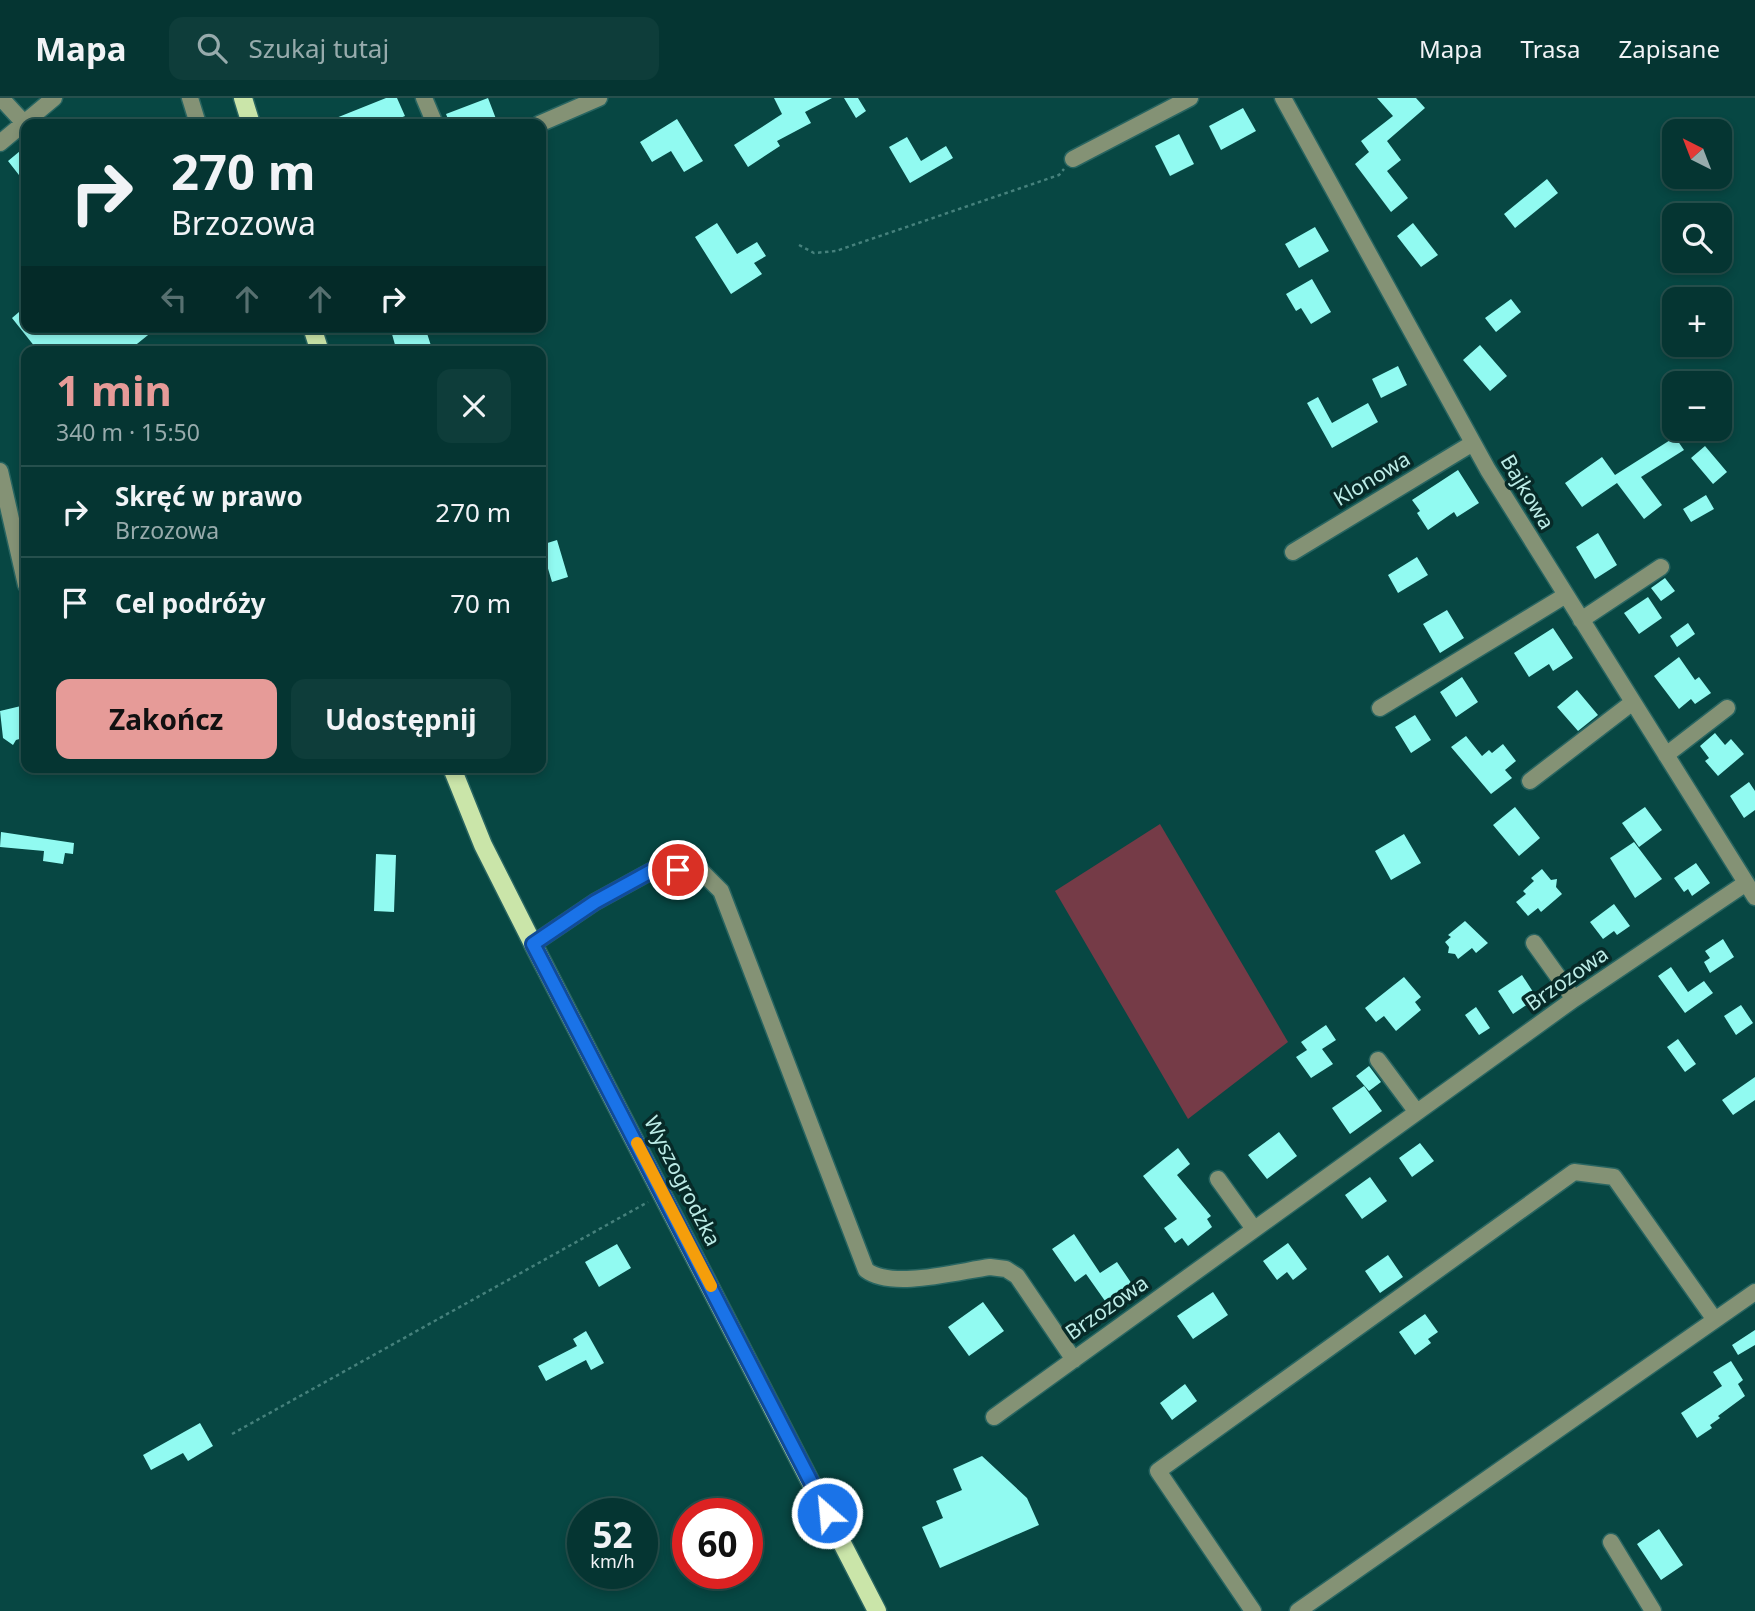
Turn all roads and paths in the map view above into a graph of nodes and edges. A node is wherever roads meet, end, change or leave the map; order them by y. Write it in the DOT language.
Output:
graph roads {
  1 [pos="1,98"];
  2 [pos="54,98"];
  3 [pos="190,98"];
  4 [pos="243,98"];
  5 [pos="424,98"];
  6 [pos="599,98"];
  7 [pos="1190,98"];
  8 [pos="1283,98"];
  9 [pos="29,119"];
  10 [pos="196,119"];
  11 [pos="249,119"];
  12 [pos="433,119"];
  13 [pos="21,120"];
  14 [pos="546,121"];
  15 [pos="21,126"];
  16 [pos="0,143"];
  17 [pos="1073,159"];
  18 [pos="799,245"];
  19 [pos="1473,443"];
  20 [pos="0,471"];
  21 [pos="1293,552"];
  22 [pos="21,563"];
  23 [pos="1661,567"];
  24 [pos="1566,595"];
  25 [pos="1581,620"];
  26 [pos="1633,702"];
  27 [pos="1380,708"];
  28 [pos="1727,708"];
  29 [pos="1666,755"];
  30 [pos="454,773"];
  31 [pos="1530,781"];
  32 [pos="1746,883"];
  33 [pos="1755,897"];
  34 [pos="1534,943"];
  35 [pos="533,944"];
  36 [pos="1574,999"];
  37 [pos="1378,1060"];
  38 [pos="1416,1111"];
  39 [pos="1218,1180"];
  40 [pos="663,1194"];
  41 [pos="1254,1229"];
  42 [pos="1755,1292"];
  43 [pos="1715,1320"];
  44 [pos="1074,1360"];
  45 [pos="994,1417"];
  46 [pos="232,1434"];
  47 [pos="1611,1542"];
  48 [pos="1645,1608"];
  49 [pos="877,1611"];
  50 [pos="1252,1611"];
  51 [pos="1298,1611"];
  1 -- 13 [label="street"];
  2 -- 9 [label="street"];
  3 -- 10 [label="street"];
  4 -- 11 [label="main road"];
  5 -- 12 [label="street"];
  6 -- 14 [label="street"];
  7 -- 17 [label="street"];
  8 -- 19 [label="street, Bajkowa"];
  15 -- 16 [label="street"];
  17 -- 18 [label="path"];
  19 -- 21 [label="street, Klonowa"];
  19 -- 24 [label="street, Bajkowa"];
  20 -- 22 [label="street"];
  23 -- 25 [label="street"];
  24 -- 25 [label="street, Bajkowa"];
  24 -- 27 [label="street"];
  25 -- 26 [label="street, Bajkowa"];
  26 -- 29 [label="street, Bajkowa"];
  26 -- 31 [label="street"];
  28 -- 29 [label="street"];
  29 -- 32 [label="street, Bajkowa"];
  30 -- 35 [label="main road, Wyszogrodzka"];
  32 -- 33 [label="street, Bajkowa"];
  32 -- 36 [label="street, Brzozowa"];
  34 -- 36 [label="street"];
  35 -- 40 [label="main road, Wyszogrodzka"];
  35 -- 44 [label="street, Brzozowa"];
  36 -- 38 [label="street, Brzozowa"];
  37 -- 38 [label="street"];
  38 -- 41 [label="street, Brzozowa"];
  39 -- 41 [label="street"];
  40 -- 46 [label="path"];
  40 -- 49 [label="main road, Wyszogrodzka"];
  41 -- 44 [label="street, Brzozowa"];
  42 -- 43 [label="street"];
  43 -- 50 [label="street"];
  43 -- 51 [label="street"];
  44 -- 45 [label="street"];
  47 -- 48 [label="street"];
}
